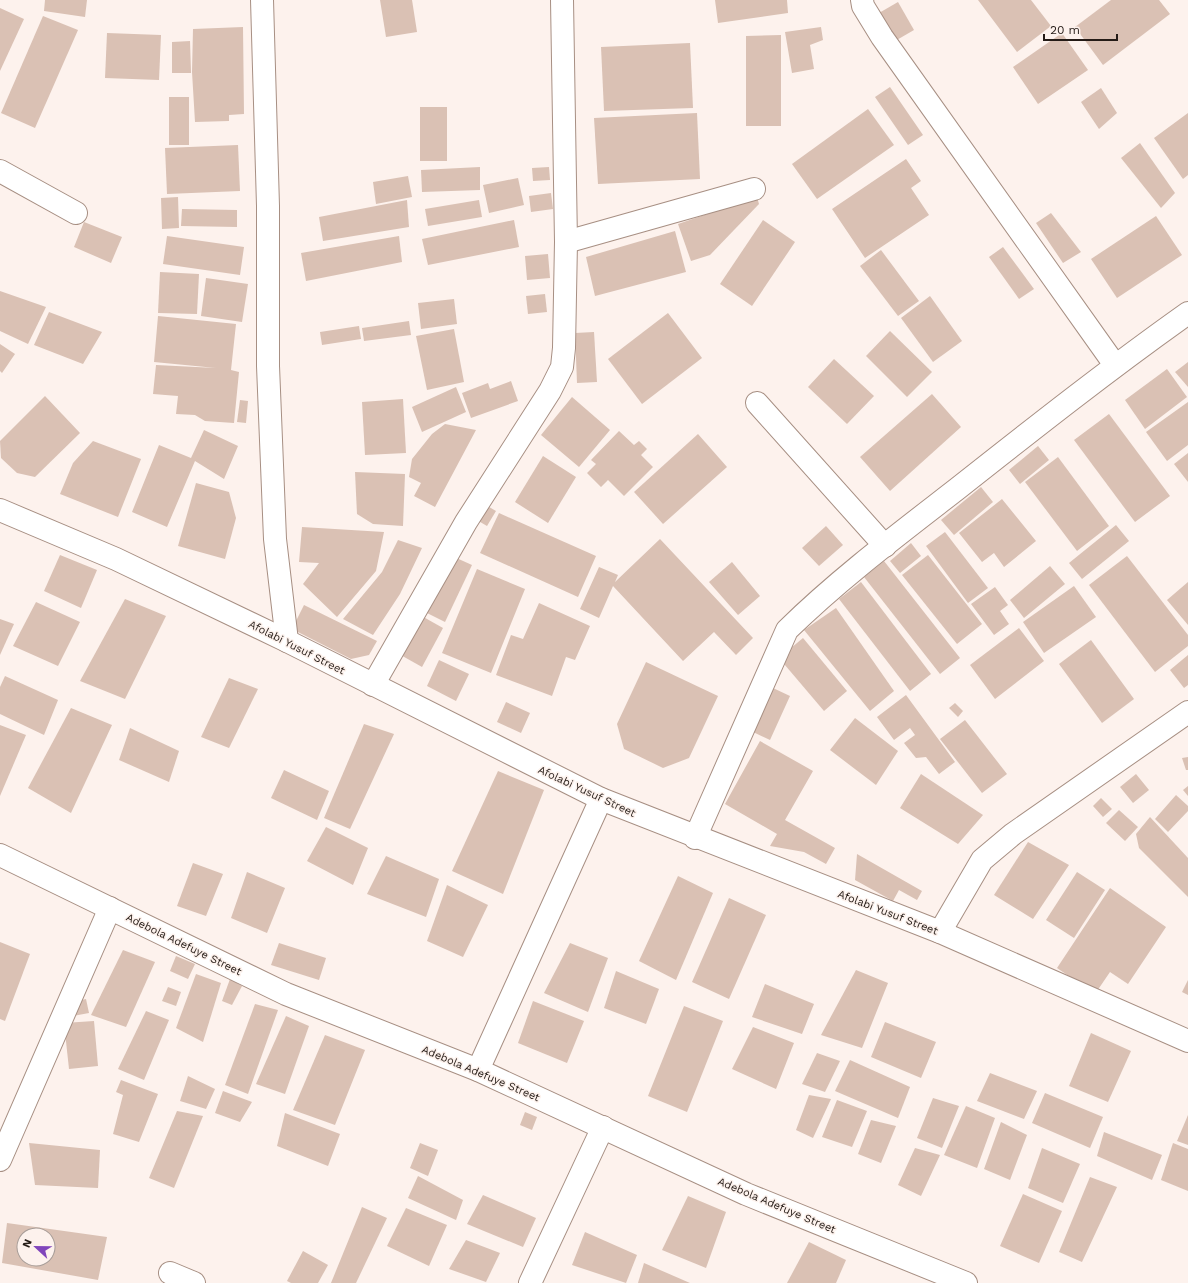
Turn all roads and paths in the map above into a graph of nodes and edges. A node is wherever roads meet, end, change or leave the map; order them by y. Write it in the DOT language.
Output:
graph roads {
  1 [pos="262,0"];
  2 [pos="562,0"];
  3 [pos="862,0"];
  4 [pos="0,171"];
  5 [pos="754,189"];
  6 [pos="76,213"];
  7 [pos="566,242"];
  8 [pos="1188,313"];
  9 [pos="1115,365"];
  10 [pos="757,403"];
  11 [pos="0,510"];
  12 [pos="885,546"];
  13 [pos="287,641"];
  14 [pos="373,685"];
  15 [pos="1188,712"];
  16 [pos="601,799"];
  17 [pos="695,838"];
  18 [pos="0,855"];
  19 [pos="110,908"];
  20 [pos="940,932"];
  21 [pos="1188,1041"];
  22 [pos="478,1070"];
  23 [pos="603,1127"];
  24 [pos="0,1160"];
  25 [pos="170,1272"];
  26 [pos="194,1283"];
  27 [pos="530,1283"];
  28 [pos="966,1283"];
  1 -- 13 [label="street"];
  2 -- 7 [label="street"];
  3 -- 9 [label="street"];
  4 -- 6 [label="street"];
  5 -- 7 [label="street"];
  7 -- 14 [label="street"];
  8 -- 9 [label="street"];
  9 -- 12 [label="street"];
  10 -- 12 [label="street"];
  11 -- 13 [label="street, Afolabi Yusuf Street"];
  12 -- 17 [label="street"];
  13 -- 14 [label="street, Afolabi Yusuf Street"];
  14 -- 16 [label="street, Afolabi Yusuf Street"];
  15 -- 20 [label="street"];
  16 -- 17 [label="street, Afolabi Yusuf Street"];
  16 -- 22 [label="street"];
  17 -- 20 [label="street, Afolabi Yusuf Street"];
  18 -- 19 [label="street, Adebola Adefuye Street"];
  19 -- 22 [label="street, Adebola Adefuye Street"];
  19 -- 24 [label="street"];
  20 -- 21 [label="street, Afolabi Yusuf Street"];
  22 -- 23 [label="street, Adebola Adefuye Street"];
  23 -- 27 [label="street"];
  23 -- 28 [label="street, Adebola Adefuye Street"];
  25 -- 26 [label="street"];
}
